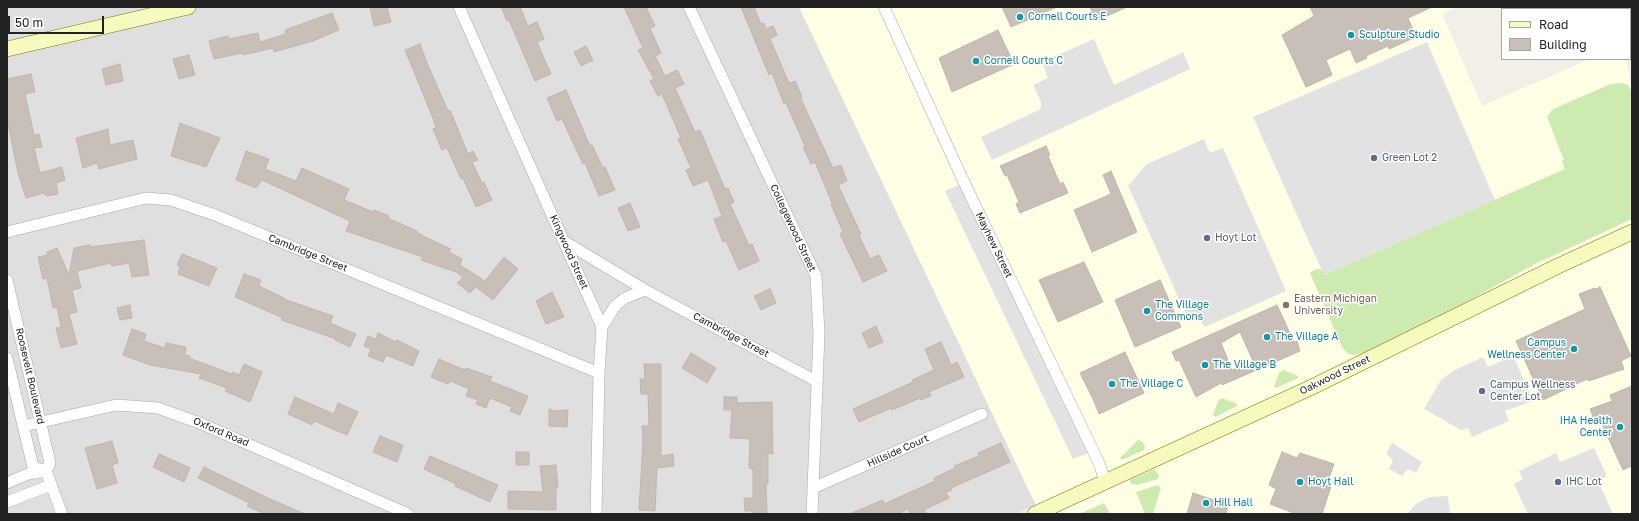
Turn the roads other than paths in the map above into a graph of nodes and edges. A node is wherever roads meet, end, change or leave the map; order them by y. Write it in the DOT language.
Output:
graph roads {
  1 [pos="459,7"];
  2 [pos="689,7"];
  3 [pos="884,7"];
  4 [pos="181,8"];
  5 [pos="7,49"];
  6 [pos="7,232"];
  7 [pos="1632,232"];
  8 [pos="565,242"];
  9 [pos="7,280"];
  10 [pos="645,290"];
  11 [pos="602,327"];
  12 [pos="7,358"];
  13 [pos="599,373"];
  14 [pos="816,381"];
  15 [pos="982,414"];
  16 [pos="41,422"];
  17 [pos="24,426"];
  18 [pos="46,471"];
  19 [pos="1105,481"];
  20 [pos="7,482"];
  21 [pos="51,486"];
  22 [pos="813,488"];
  23 [pos="7,502"];
  24 [pos="62,514"];
  25 [pos="408,514"];
  26 [pos="596,514"];
  27 [pos="812,514"];
  28 [pos="1035,514"];
  1 -- 8 [label="street, Kingwood Street"];
  2 -- 14 [label="street, Collegewood Street"];
  3 -- 19 [label="street, Mayhew Street"];
  4 -- 5 [label="street"];
  6 -- 13 [label="street, Cambridge Street"];
  7 -- 19 [label="street, Oakwood Street"];
  8 -- 10 [label="street, Cambridge Street"];
  8 -- 11 [label="street, Kingwood Street"];
  9 -- 16 [label="street, Roosevelt Boulevard"];
  10 -- 11 [label="street"];
  10 -- 14 [label="street, Cambridge Street"];
  11 -- 13 [label="street, Kingwood Street"];
  12 -- 17 [label="street, Roosevelt Boulevard"];
  13 -- 26 [label="street, Kingwood Street"];
  14 -- 22 [label="street, Collegewood Street"];
  15 -- 22 [label="street, Hillside Court"];
  16 -- 17 [label="street, Oxford Road"];
  16 -- 18 [label="street, Roosevelt Boulevard"];
  16 -- 25 [label="street, Oxford Road"];
  17 -- 18 [label="street, Roosevelt Boulevard"];
  18 -- 20 [label="street"];
  18 -- 21 [label="street, Roosevelt Boulevard"];
  19 -- 28 [label="street, Oakwood Street"];
  21 -- 23 [label="street"];
  21 -- 24 [label="street, Roosevelt Boulevard"];
  22 -- 27 [label="street, Collegewood Street"];
}
